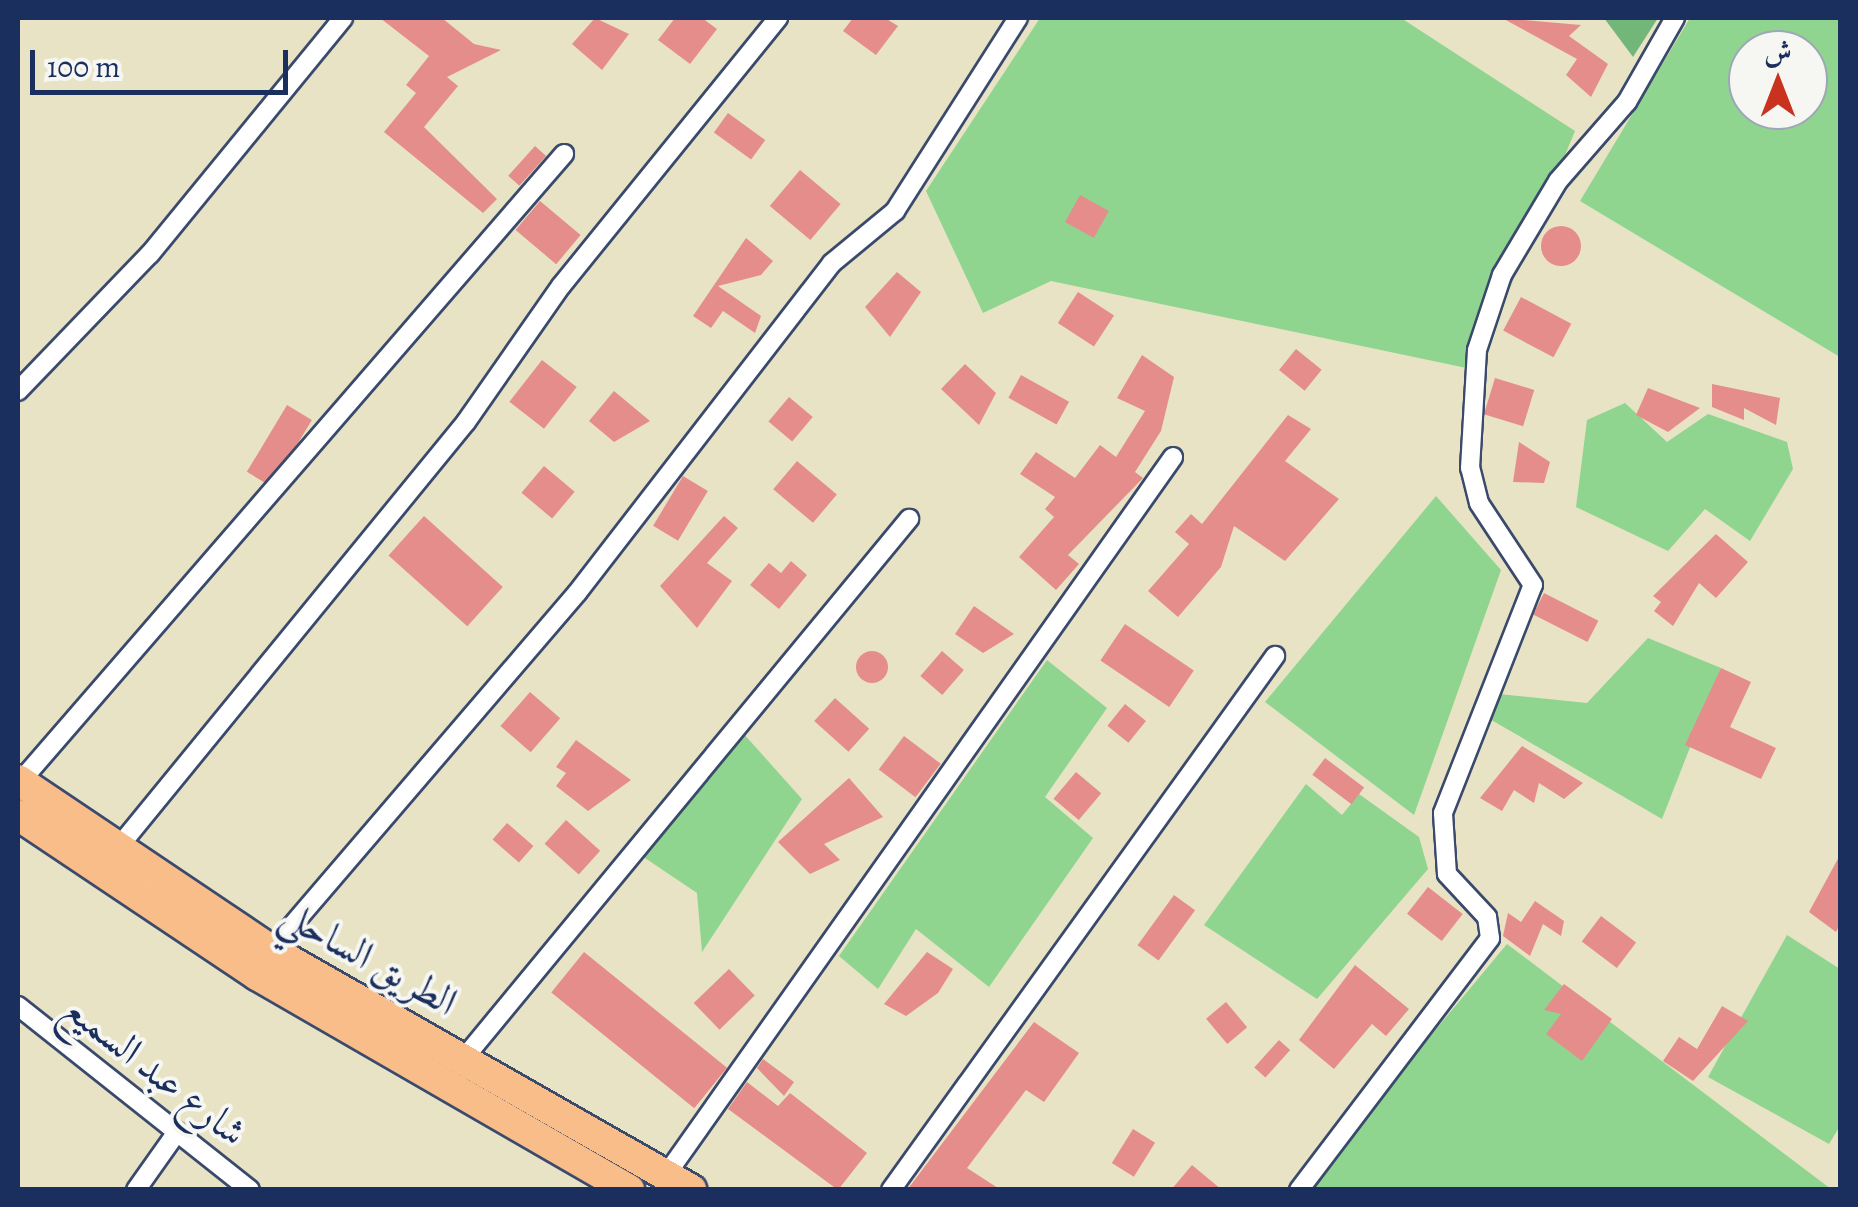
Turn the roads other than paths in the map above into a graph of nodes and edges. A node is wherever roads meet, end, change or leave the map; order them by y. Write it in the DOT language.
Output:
graph roads {
  1 [pos="343,18"];
  2 [pos="778,18"];
  3 [pos="1018,18"];
  4 [pos="1675,18"];
  5 [pos="564,154"];
  6 [pos="18,391"];
  7 [pos="1173,457"];
  8 [pos="909,519"];
  9 [pos="1275,656"];
  10 [pos="19,781"];
  11 [pos="18,815"];
  12 [pos="117,849"];
  13 [pos="271,950"];
  14 [pos="18,1006"];
  15 [pos="466,1058"];
  16 [pos="177,1132"];
  17 [pos="679,1182"];
  18 [pos="136,1190"];
  19 [pos="250,1190"];
  20 [pos="628,1190"];
  21 [pos="890,1190"];
  22 [pos="1299,1190"];
  1 -- 6 [label="street"];
  2 -- 12 [label="street"];
  3 -- 13 [label="street"];
  4 -- 22 [label="street"];
  5 -- 10 [label="street"];
  7 -- 17 [label="street"];
  8 -- 15 [label="street"];
  9 -- 21 [label="street"];
  10 -- 12 [label="highway, الطريق الساحلي"];
  11 -- 20 [label="highway, الطريق الساحلي"];
  12 -- 13 [label="highway, الطريق الساحلي"];
  13 -- 15 [label="highway, الطريق الساحلي"];
  14 -- 16 [label="street, شارع عبد السميع"];
  15 -- 17 [label="highway, الطريق الساحلي"];
  16 -- 18 [label="street"];
  16 -- 19 [label="street, شارع عبد السميع"];
}
